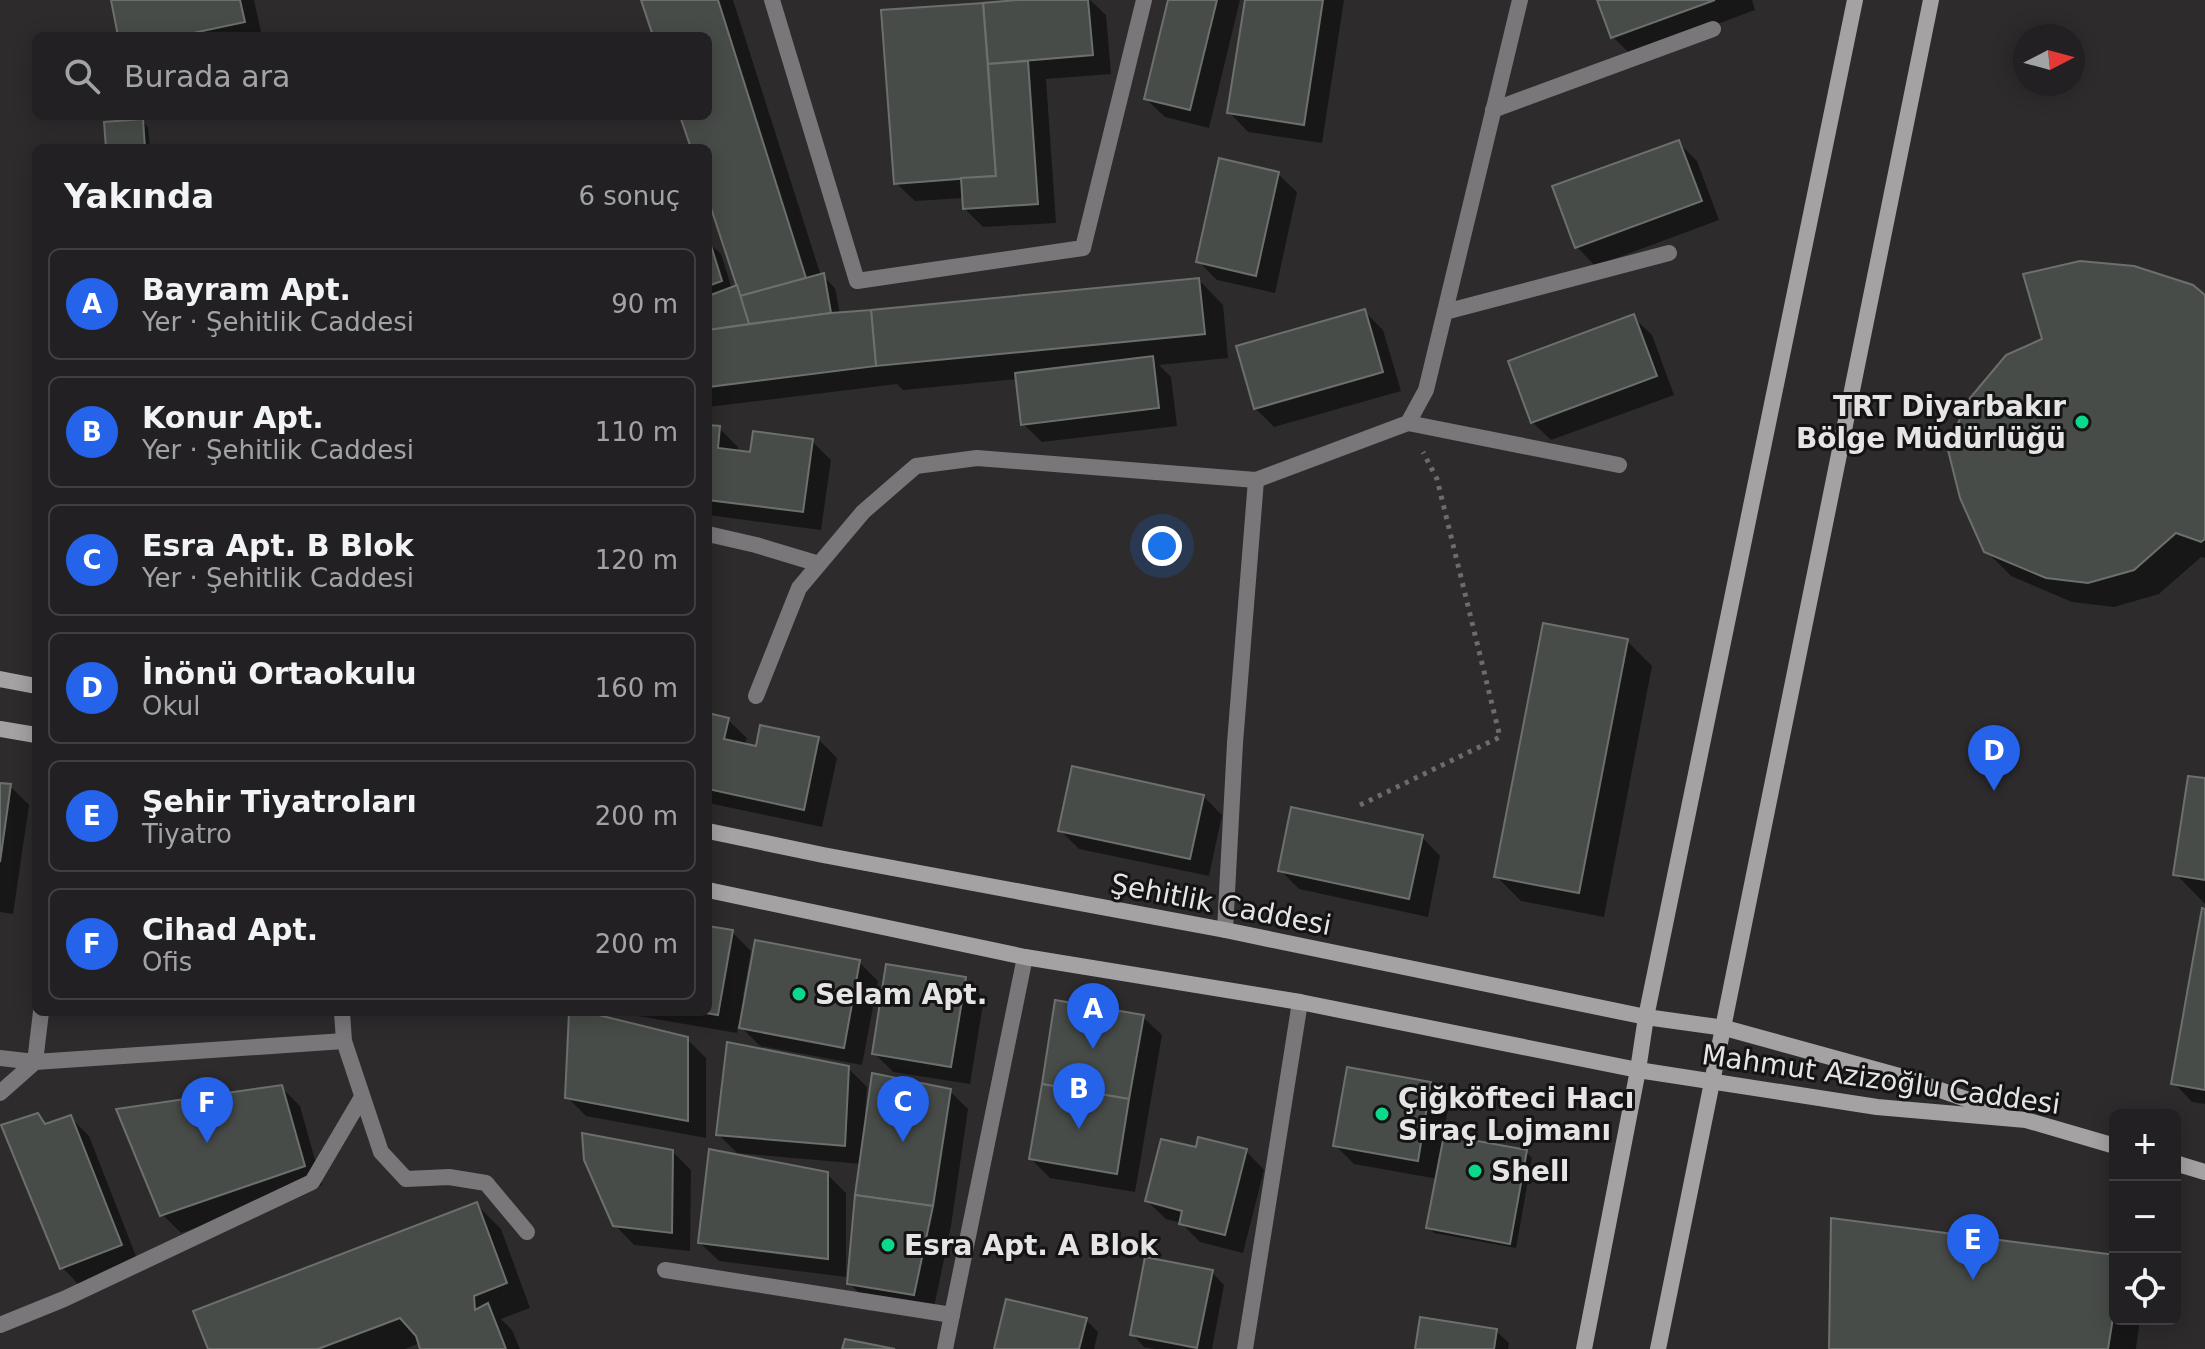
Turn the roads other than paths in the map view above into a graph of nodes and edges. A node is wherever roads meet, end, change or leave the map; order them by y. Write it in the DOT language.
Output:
graph roads {
  1 [pos="772,0"];
  2 [pos="1144,0"];
  3 [pos="1520,0"];
  4 [pos="1855,0"];
  5 [pos="1931,0"];
  6 [pos="1713,29"];
  7 [pos="1493,110"];
  8 [pos="1669,253"];
  9 [pos="1445,312"];
  10 [pos="1408,423"];
  11 [pos="1619,465"];
  12 [pos="1256,480"];
  13 [pos="712,535"];
  14 [pos="819,564"];
  15 [pos="0,679"];
  16 [pos="32,685"];
  17 [pos="756,696"];
  18 [pos="0,729"];
  19 [pos="32,734"];
  20 [pos="712,832"];
  21 [pos="712,891"];
  22 [pos="1225,930"];
  23 [pos="1025,957"];
  24 [pos="1300,1002"];
  25 [pos="41,1016"];
  26 [pos="342,1016"];
  27 [pos="1646,1017"];
  28 [pos="1725,1028"];
  29 [pos="344,1041"];
  30 [pos="0,1058"];
  31 [pos="35,1062"];
  32 [pos="1638,1070"];
  33 [pos="1713,1081"];
  34 [pos="0,1093"];
  35 [pos="362,1097"];
  36 [pos="2026,1120"];
  37 [pos="2109,1144"];
  38 [pos="2181,1165"];
  39 [pos="2205,1172"];
  40 [pos="527,1232"];
  41 [pos="665,1270"];
  42 [pos="952,1315"];
  43 [pos="0,1325"];
  44 [pos="945,1349"];
  45 [pos="1245,1349"];
  46 [pos="1584,1349"];
  47 [pos="1658,1349"];
  1 -- 2 [label="street"];
  3 -- 7 [label="street"];
  4 -- 27 [label="street"];
  5 -- 28 [label="street"];
  6 -- 7 [label="street"];
  7 -- 9 [label="street"];
  8 -- 9 [label="street"];
  9 -- 10 [label="street"];
  10 -- 11 [label="street"];
  10 -- 12 [label="street"];
  12 -- 14 [label="street"];
  12 -- 22 [label="street"];
  13 -- 14 [label="street"];
  14 -- 17 [label="street"];
  15 -- 16 [label="street"];
  18 -- 19 [label="street"];
  20 -- 22 [label="street, Şehitlik Caddesi"];
  21 -- 23 [label="street"];
  22 -- 27 [label="street, Şehitlik Caddesi"];
  23 -- 24 [label="street"];
  23 -- 42 [label="street"];
  24 -- 32 [label="street"];
  24 -- 45 [label="street"];
  25 -- 31 [label="street"];
  26 -- 29 [label="street"];
  27 -- 28 [label="street, Şehitlik Caddesi"];
  27 -- 32 [label="street"];
  28 -- 33 [label="street"];
  28 -- 36 [label="street, Şehitlik Caddesi"];
  29 -- 31 [label="street"];
  29 -- 35 [label="street"];
  30 -- 31 [label="street"];
  31 -- 34 [label="street"];
  32 -- 33 [label="street, Mahmut Azizoğlu Caddesi"];
  32 -- 46 [label="street"];
  33 -- 36 [label="street, Mahmut Azizoğlu Caddesi"];
  33 -- 47 [label="street"];
  35 -- 40 [label="street"];
  35 -- 43 [label="street"];
  36 -- 37 [label="street, Mahmut Azizoğlu Caddesi"];
  38 -- 39 [label="street"];
  41 -- 42 [label="street"];
  42 -- 44 [label="street"];
}
